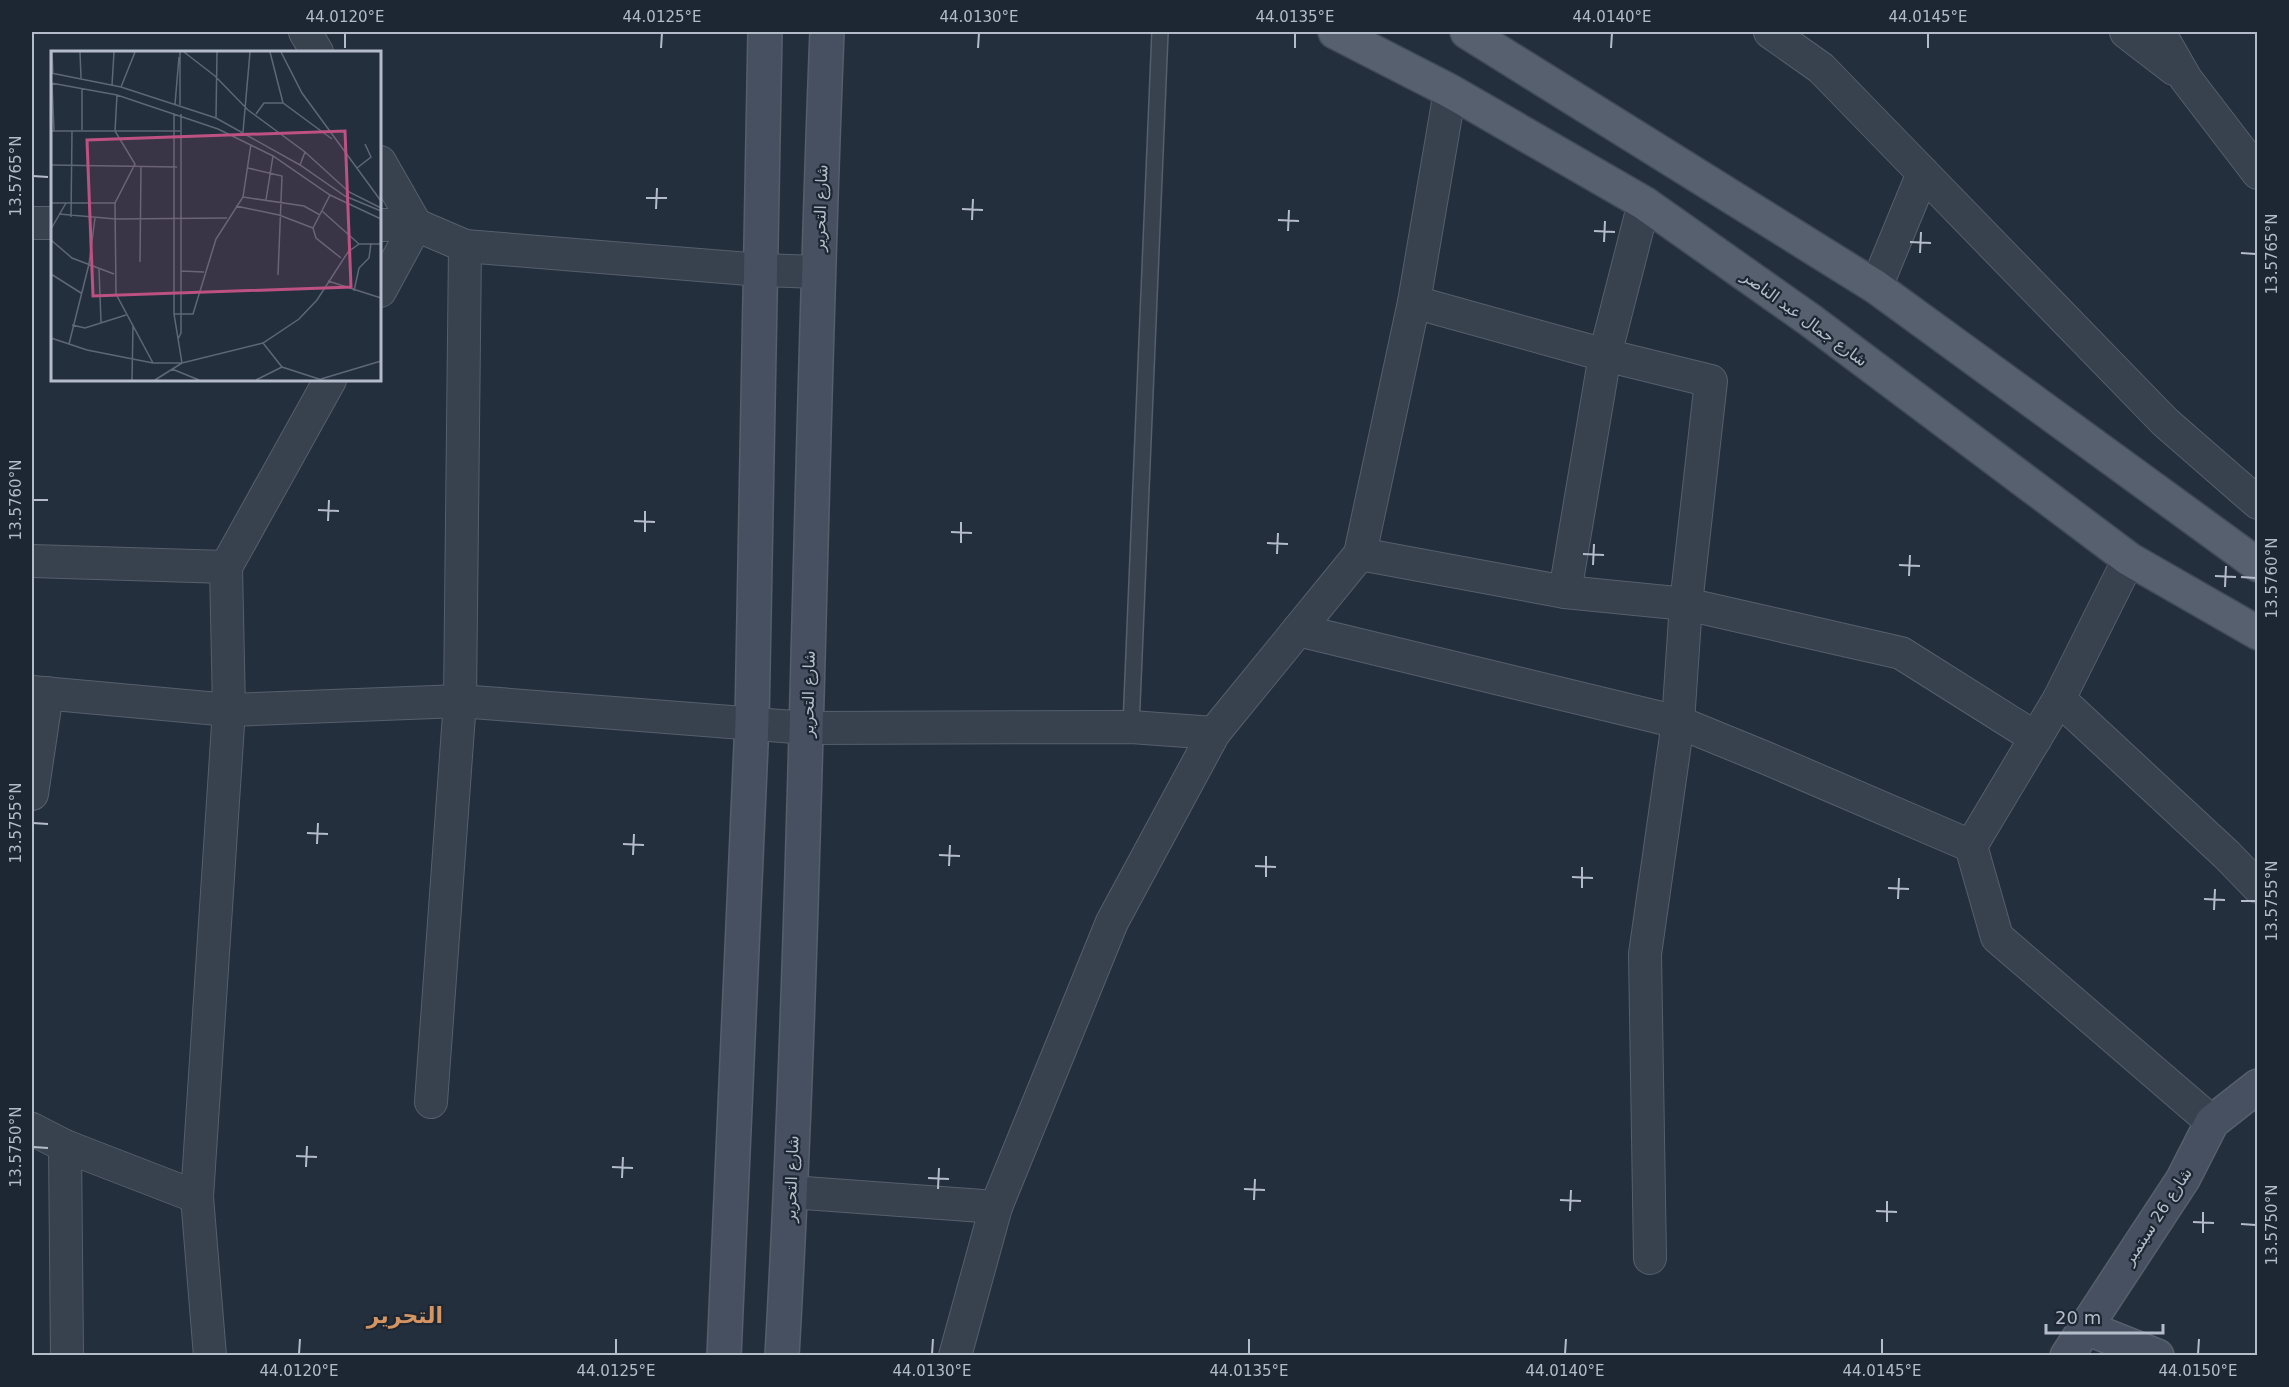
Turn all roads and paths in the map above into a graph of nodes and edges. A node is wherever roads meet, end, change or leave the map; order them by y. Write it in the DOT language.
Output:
graph roads {
  1 [pos="305,32"];
  2 [pos="765,32"];
  3 [pos="827,32"];
  4 [pos="1160,32"];
  5 [pos="1335,32"];
  6 [pos="1467,32"];
  7 [pos="1770,32"];
  8 [pos="2126,32"];
  9 [pos="2159,32"];
  10 [pos="316,51"];
  11 [pos="2186,79"];
  12 [pos="1450,91"];
  13 [pos="381,164"];
  14 [pos="1923,173"];
  15 [pos="2258,173"];
  16 [pos="1644,203"];
  17 [pos="32,223"];
  18 [pos="51,223"];
  19 [pos="381,225"];
  20 [pos="416,225"];
  21 [pos="465,246"];
  22 [pos="761,270"];
  23 [pos="818,272"];
  24 [pos="1875,287"];
  25 [pos="381,289"];
  26 [pos="1414,302"];
  27 [pos="1605,356"];
  28 [pos="329,381"];
  29 [pos="2258,503"];
  30 [pos="1360,554"];
  31 [pos="2129,559"];
  32 [pos="32,561"];
  33 [pos="2258,565"];
  34 [pos="226,567"];
  35 [pos="1565,592"];
  36 [pos="1686,604"];
  37 [pos="1298,630"];
  38 [pos="2258,633"];
  39 [pos="39,693"];
  40 [pos="2059,699"];
  41 [pos="460,701"];
  42 [pos="229,710"];
  43 [pos="752,722"];
  44 [pos="1678,722"];
  45 [pos="1131,727"];
  46 [pos="807,728"];
  47 [pos="1214,733"];
  48 [pos="2036,738"];
  49 [pos="32,794"];
  50 [pos="1971,846"];
  51 [pos="2258,887"];
  52 [pos="2258,1086"];
  53 [pos="431,1102"];
  54 [pos="2212,1122"];
  55 [pos="32,1129"];
  56 [pos="65,1146"];
  57 [pos="791,1192"];
  58 [pos="197,1197"];
  59 [pos="996,1207"];
  60 [pos="1650,1258"];
  61 [pos="2084,1327"];
  62 [pos="67,1356"];
  63 [pos="210,1356"];
  64 [pos="724,1356"];
  65 [pos="782,1356"];
  66 [pos="955,1356"];
  67 [pos="2067,1356"];
  68 [pos="2157,1356"];
  1 -- 10 [label="street"];
  2 -- 22 [label="main road"];
  3 -- 23 [label="main road, شارع التحرير"];
  4 -- 45 [label="lane"];
  5 -- 12 [label="main road, شارع جمال عبد الناصر"];
  6 -- 24 [label="main road"];
  7 -- 14 [label="street"];
  8 -- 11 [label="street"];
  9 -- 11 [label="street"];
  11 -- 15 [label="street"];
  12 -- 16 [label="main road, شارع جمال عبد الناصر"];
  12 -- 26 [label="street"];
  13 -- 20 [label="street"];
  14 -- 24 [label="street"];
  14 -- 29 [label="street"];
  16 -- 27 [label="street"];
  16 -- 31 [label="main road, شارع جمال عبد الناصر"];
  17 -- 18 [label="street"];
  19 -- 20 [label="street"];
  20 -- 21 [label="street"];
  20 -- 25 [label="street"];
  21 -- 22 [label="street"];
  21 -- 41 [label="street"];
  22 -- 23 [label="street"];
  22 -- 43 [label="main road"];
  23 -- 46 [label="main road, شارع التحرير"];
  24 -- 33 [label="main road"];
  26 -- 27 [label="street"];
  26 -- 30 [label="street"];
  27 -- 35 [label="street"];
  27 -- 36 [label="street"];
  28 -- 34 [label="street"];
  30 -- 35 [label="street"];
  30 -- 37 [label="street"];
  31 -- 38 [label="main road, شارع جمال عبد الناصر"];
  31 -- 40 [label="street"];
  32 -- 34 [label="street"];
  34 -- 42 [label="street"];
  35 -- 36 [label="street"];
  36 -- 44 [label="street"];
  36 -- 48 [label="street"];
  37 -- 44 [label="street"];
  37 -- 47 [label="street"];
  39 -- 42 [label="street"];
  39 -- 49 [label="street"];
  40 -- 48 [label="street"];
  40 -- 51 [label="street"];
  41 -- 42 [label="street"];
  41 -- 43 [label="street"];
  41 -- 53 [label="street"];
  42 -- 58 [label="street"];
  43 -- 46 [label="street"];
  43 -- 64 [label="main road"];
  44 -- 50 [label="street"];
  44 -- 60 [label="street"];
  45 -- 46 [label="street"];
  45 -- 47 [label="street"];
  46 -- 57 [label="main road, شارع التحرير"];
  47 -- 59 [label="street"];
  48 -- 50 [label="street"];
  50 -- 54 [label="street"];
  52 -- 54 [label="main road, شارع 26 سبتمبر"];
  54 -- 61 [label="main road, شارع 26 سبتمبر"];
  55 -- 56 [label="street"];
  56 -- 58 [label="street"];
  56 -- 62 [label="street"];
  57 -- 59 [label="street"];
  57 -- 65 [label="main road, شارع التحرير"];
  58 -- 63 [label="street"];
  59 -- 66 [label="street"];
  61 -- 67 [label="main road, شارع 26 سبتمبر"];
  61 -- 68 [label="main road"];
}
